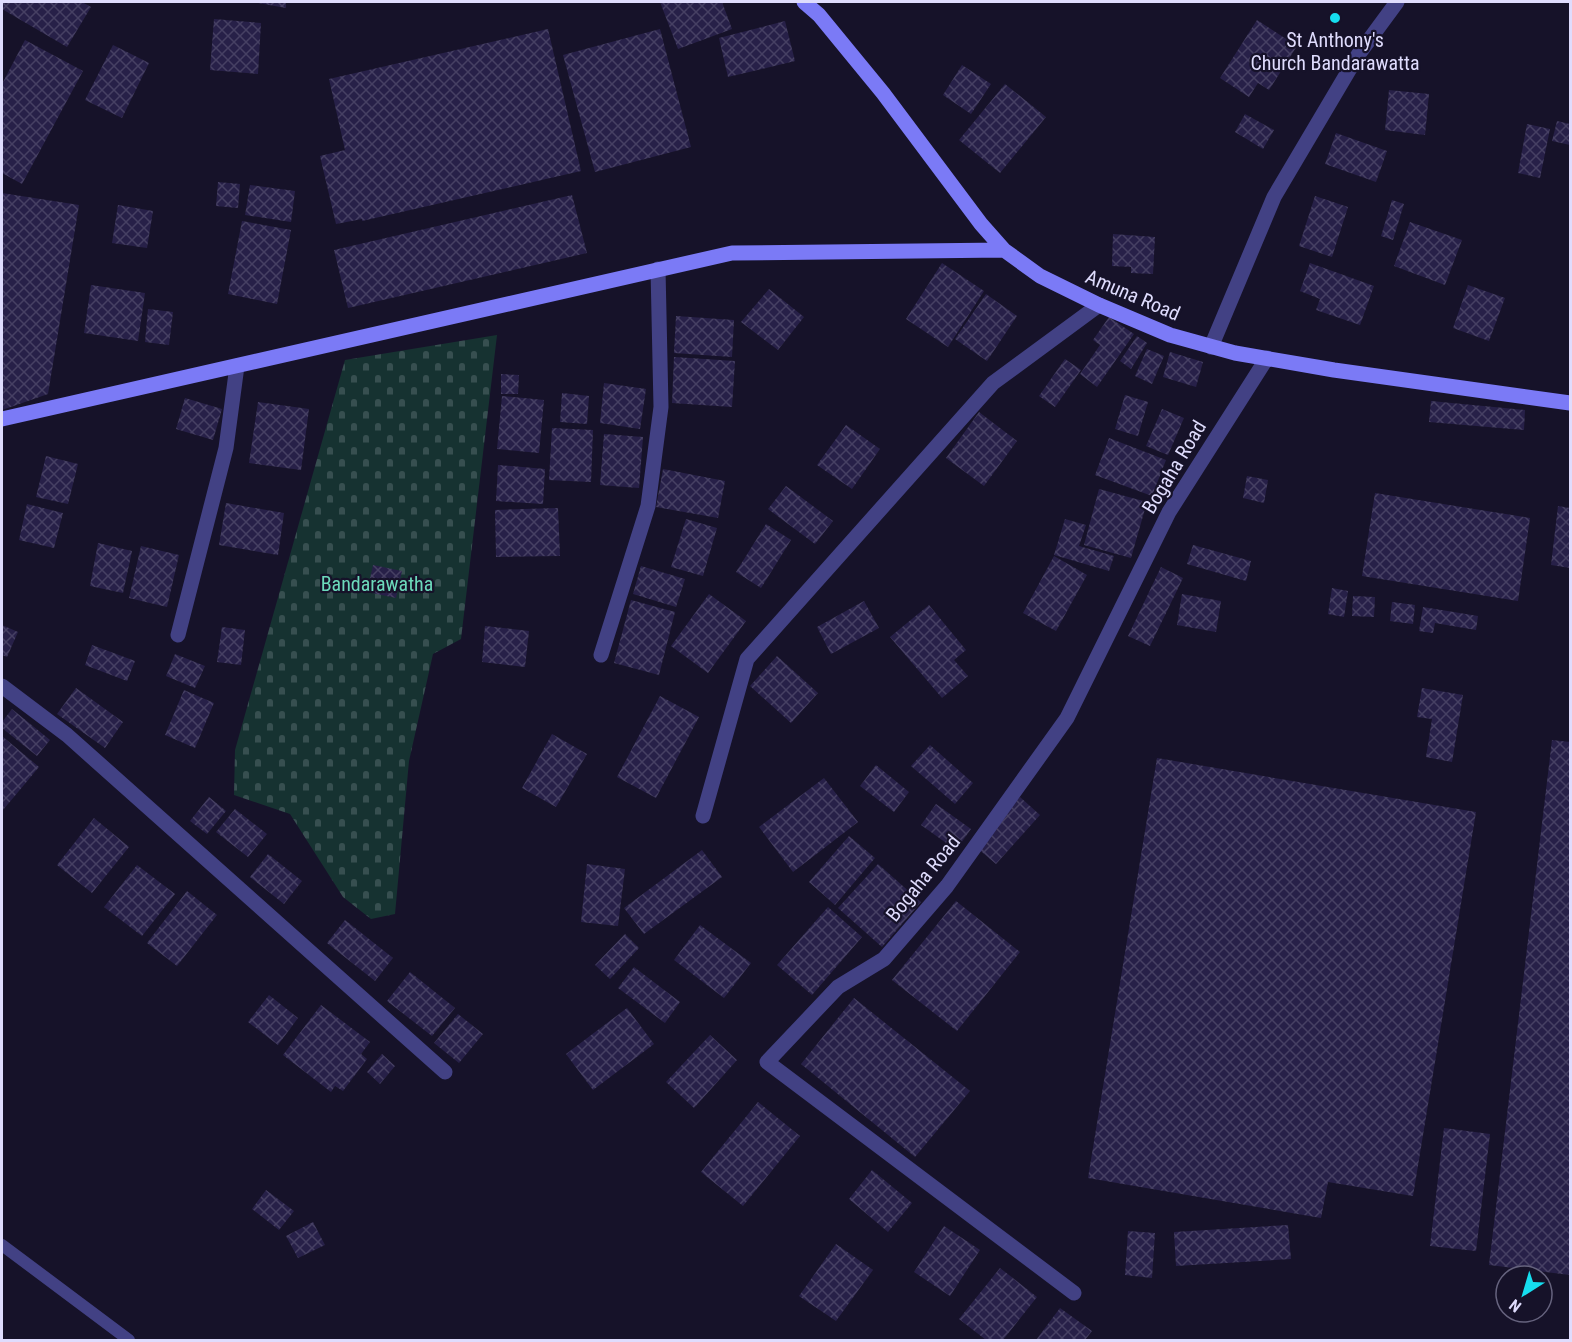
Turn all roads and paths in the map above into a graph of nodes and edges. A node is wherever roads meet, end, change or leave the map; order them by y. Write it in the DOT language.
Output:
graph roads {
  1 [pos="804,2"];
  2 [pos="1397,2"];
  3 [pos="1004,250"];
  4 [pos="658,269"];
  5 [pos="1099,304"];
  6 [pos="1211,347"];
  7 [pos="1267,358"];
  8 [pos="237,366"];
  9 [pos="1570,403"];
  10 [pos="2,419"];
  11 [pos="178,635"];
  12 [pos="601,655"];
  13 [pos="2,686"];
  14 [pos="703,816"];
  15 [pos="445,1072"];
  16 [pos="2,1245"];
  17 [pos="1074,1293"];
  18 [pos="129,1341"];
  1 -- 3 [label="street, Amuna Road"];
  2 -- 6 [label="street"];
  3 -- 4 [label="street"];
  3 -- 5 [label="street, Amuna Road"];
  4 -- 8 [label="street"];
  4 -- 12 [label="street"];
  5 -- 6 [label="street, Amuna Road"];
  5 -- 14 [label="street"];
  6 -- 7 [label="street, Amuna Road"];
  7 -- 9 [label="street, Amuna Road"];
  7 -- 17 [label="street, Bogaha Road"];
  8 -- 10 [label="street"];
  8 -- 11 [label="street"];
  13 -- 15 [label="street"];
  16 -- 18 [label="lane"];
}
